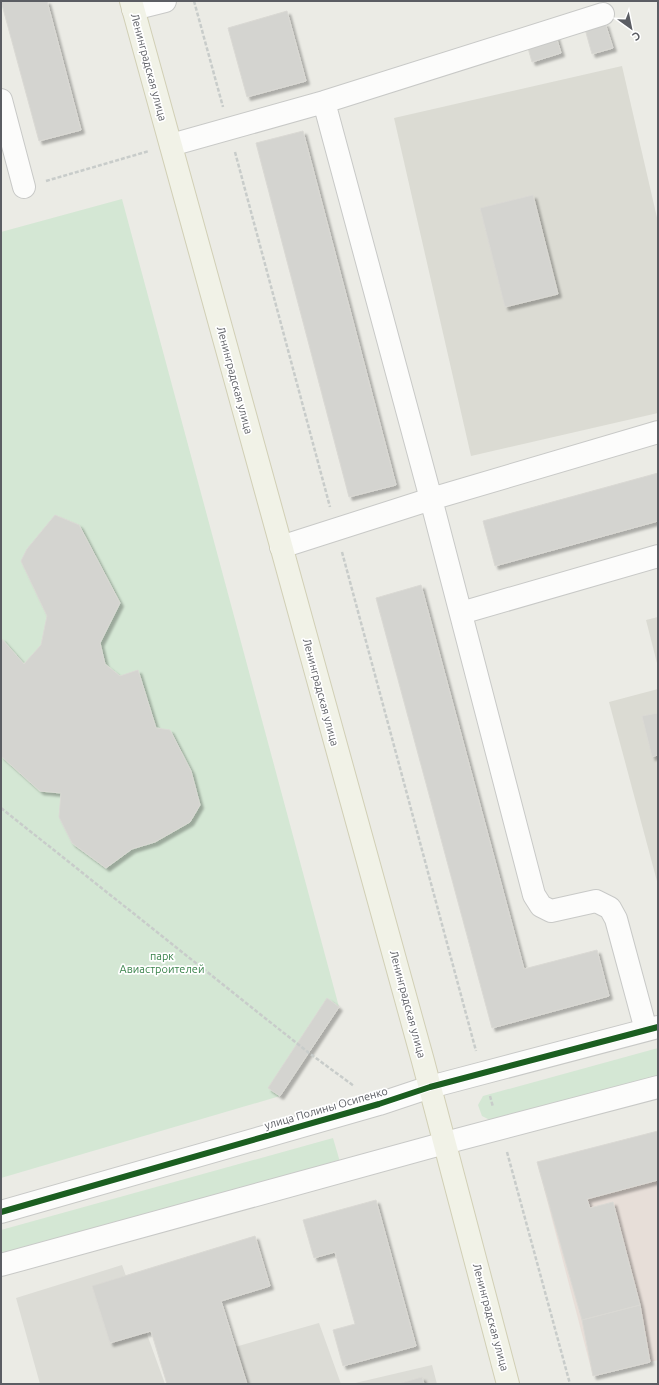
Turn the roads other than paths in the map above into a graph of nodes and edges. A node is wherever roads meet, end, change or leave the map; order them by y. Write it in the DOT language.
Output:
graph roads {
  1 [pos="165,1"];
  2 [pos="132,5"];
  3 [pos="603,14"];
  4 [pos="1,100"];
  5 [pos="324,102"];
  6 [pos="171,145"];
  7 [pos="24,187"];
  8 [pos="658,432"];
  9 [pos="431,499"];
  10 [pos="281,546"];
  11 [pos="658,556"];
  12 [pos="461,613"];
  13 [pos="652,1029"];
  14 [pos="430,1087"];
  15 [pos="658,1087"];
  16 [pos="445,1143"];
  17 [pos="1,1212"];
  18 [pos="1,1265"];
  19 [pos="508,1384"];
  1 -- 2 [label="street"];
  2 -- 6 [label="main road, Ленинградская улица"];
  3 -- 5 [label="street"];
  4 -- 7 [label="street"];
  5 -- 6 [label="street"];
  5 -- 9 [label="street"];
  6 -- 10 [label="main road, Ленинградская улица"];
  8 -- 9 [label="street"];
  9 -- 10 [label="street"];
  9 -- 12 [label="street"];
  10 -- 14 [label="main road, Ленинградская улица"];
  11 -- 12 [label="street"];
  12 -- 13 [label="street"];
  13 -- 14 [label="street, улица Полины Осипенко"];
  14 -- 16 [label="main road, Ленинградская улица"];
  14 -- 17 [label="street, улица Полины Осипенко"];
  15 -- 16 [label="street"];
  16 -- 18 [label="street"];
  16 -- 19 [label="main road, Ленинградская улица"];
}
